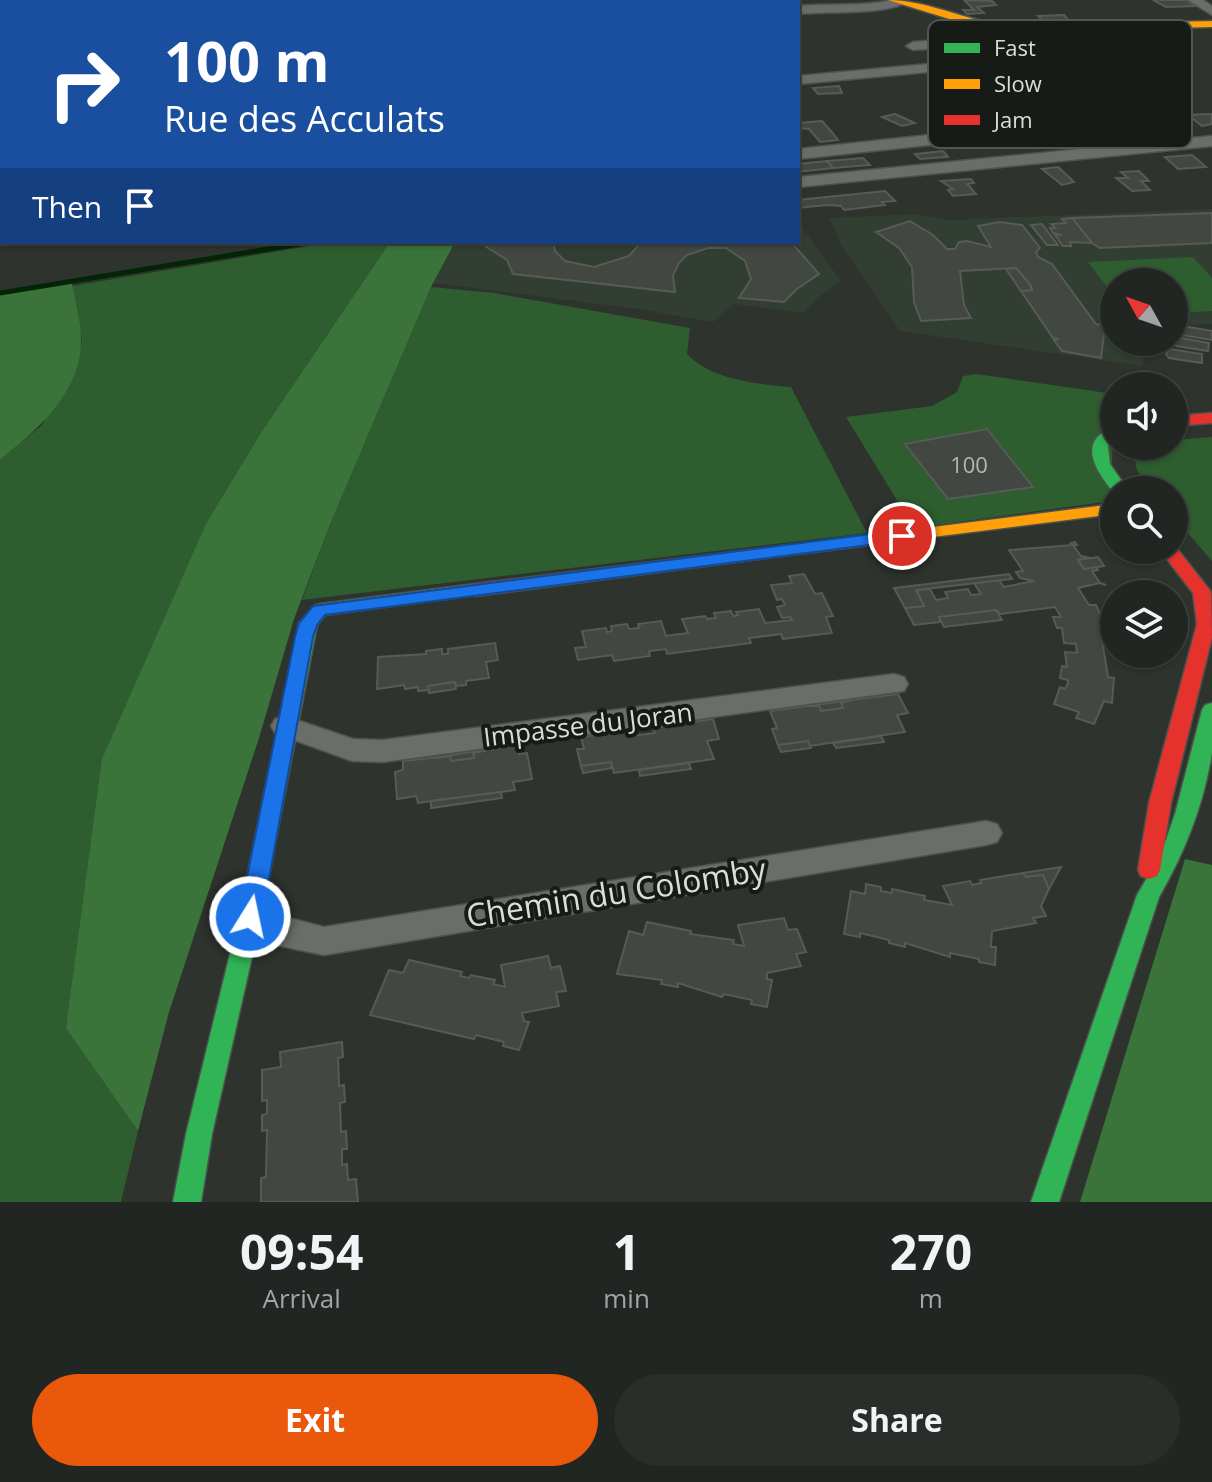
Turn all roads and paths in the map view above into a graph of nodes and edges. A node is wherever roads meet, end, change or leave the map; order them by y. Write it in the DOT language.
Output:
graph roads {
  1 [pos="1194,0"];
  2 [pos="896,1"];
  3 [pos="800,10"];
  4 [pos="1212,11"];
  5 [pos="961,20"];
  6 [pos="1212,24"];
  7 [pos="1192,25"];
  8 [pos="928,44"];
  9 [pos="913,46"];
  10 [pos="928,62"];
  11 [pos="928,66"];
  12 [pos="800,72"];
  13 [pos="800,80"];
  14 [pos="928,140"];
  15 [pos="1212,141"];
  16 [pos="1194,143"];
  17 [pos="1143,148"];
  18 [pos="800,154"];
  19 [pos="800,182"];
  20 [pos="1212,418"];
  21 [pos="1188,420"];
  22 [pos="1212,430"];
  23 [pos="1188,432"];
  24 [pos="1100,460"];
  25 [pos="1119,476"];
  26 [pos="1100,511"];
  27 [pos="1188,552"];
  28 [pos="1203,563"];
  29 [pos="1187,564"];
  30 [pos="894,684"];
  31 [pos="1212,710"];
  32 [pos="285,726"];
  33 [pos="986,833"];
  34 [pos="1148,895"];
  35 [pos="250,917"];
  36 [pos="187,1202"];
  37 [pos="1045,1202"];
  1 -- 4 [label="street"];
  2 -- 3 [label="street"];
  2 -- 5 [label="street"];
  6 -- 7 [label="street"];
  8 -- 9 [label="street"];
  10 -- 12 [label="street"];
  11 -- 13 [label="street"];
  14 -- 18 [label="street"];
  15 -- 16 [label="street"];
  17 -- 19 [label="street"];
  20 -- 21 [label="street"];
  22 -- 23 [label="street"];
  24 -- 25 [label="street"];
  26 -- 32 [label="street"];
  27 -- 28 [label="street"];
  29 -- 34 [label="street"];
  30 -- 32 [label="street, Impasse du Joran"];
  31 -- 34 [label="street"];
  32 -- 35 [label="street"];
  33 -- 35 [label="street, Chemin du Colomby"];
  34 -- 37 [label="street"];
  35 -- 36 [label="street"];
}
